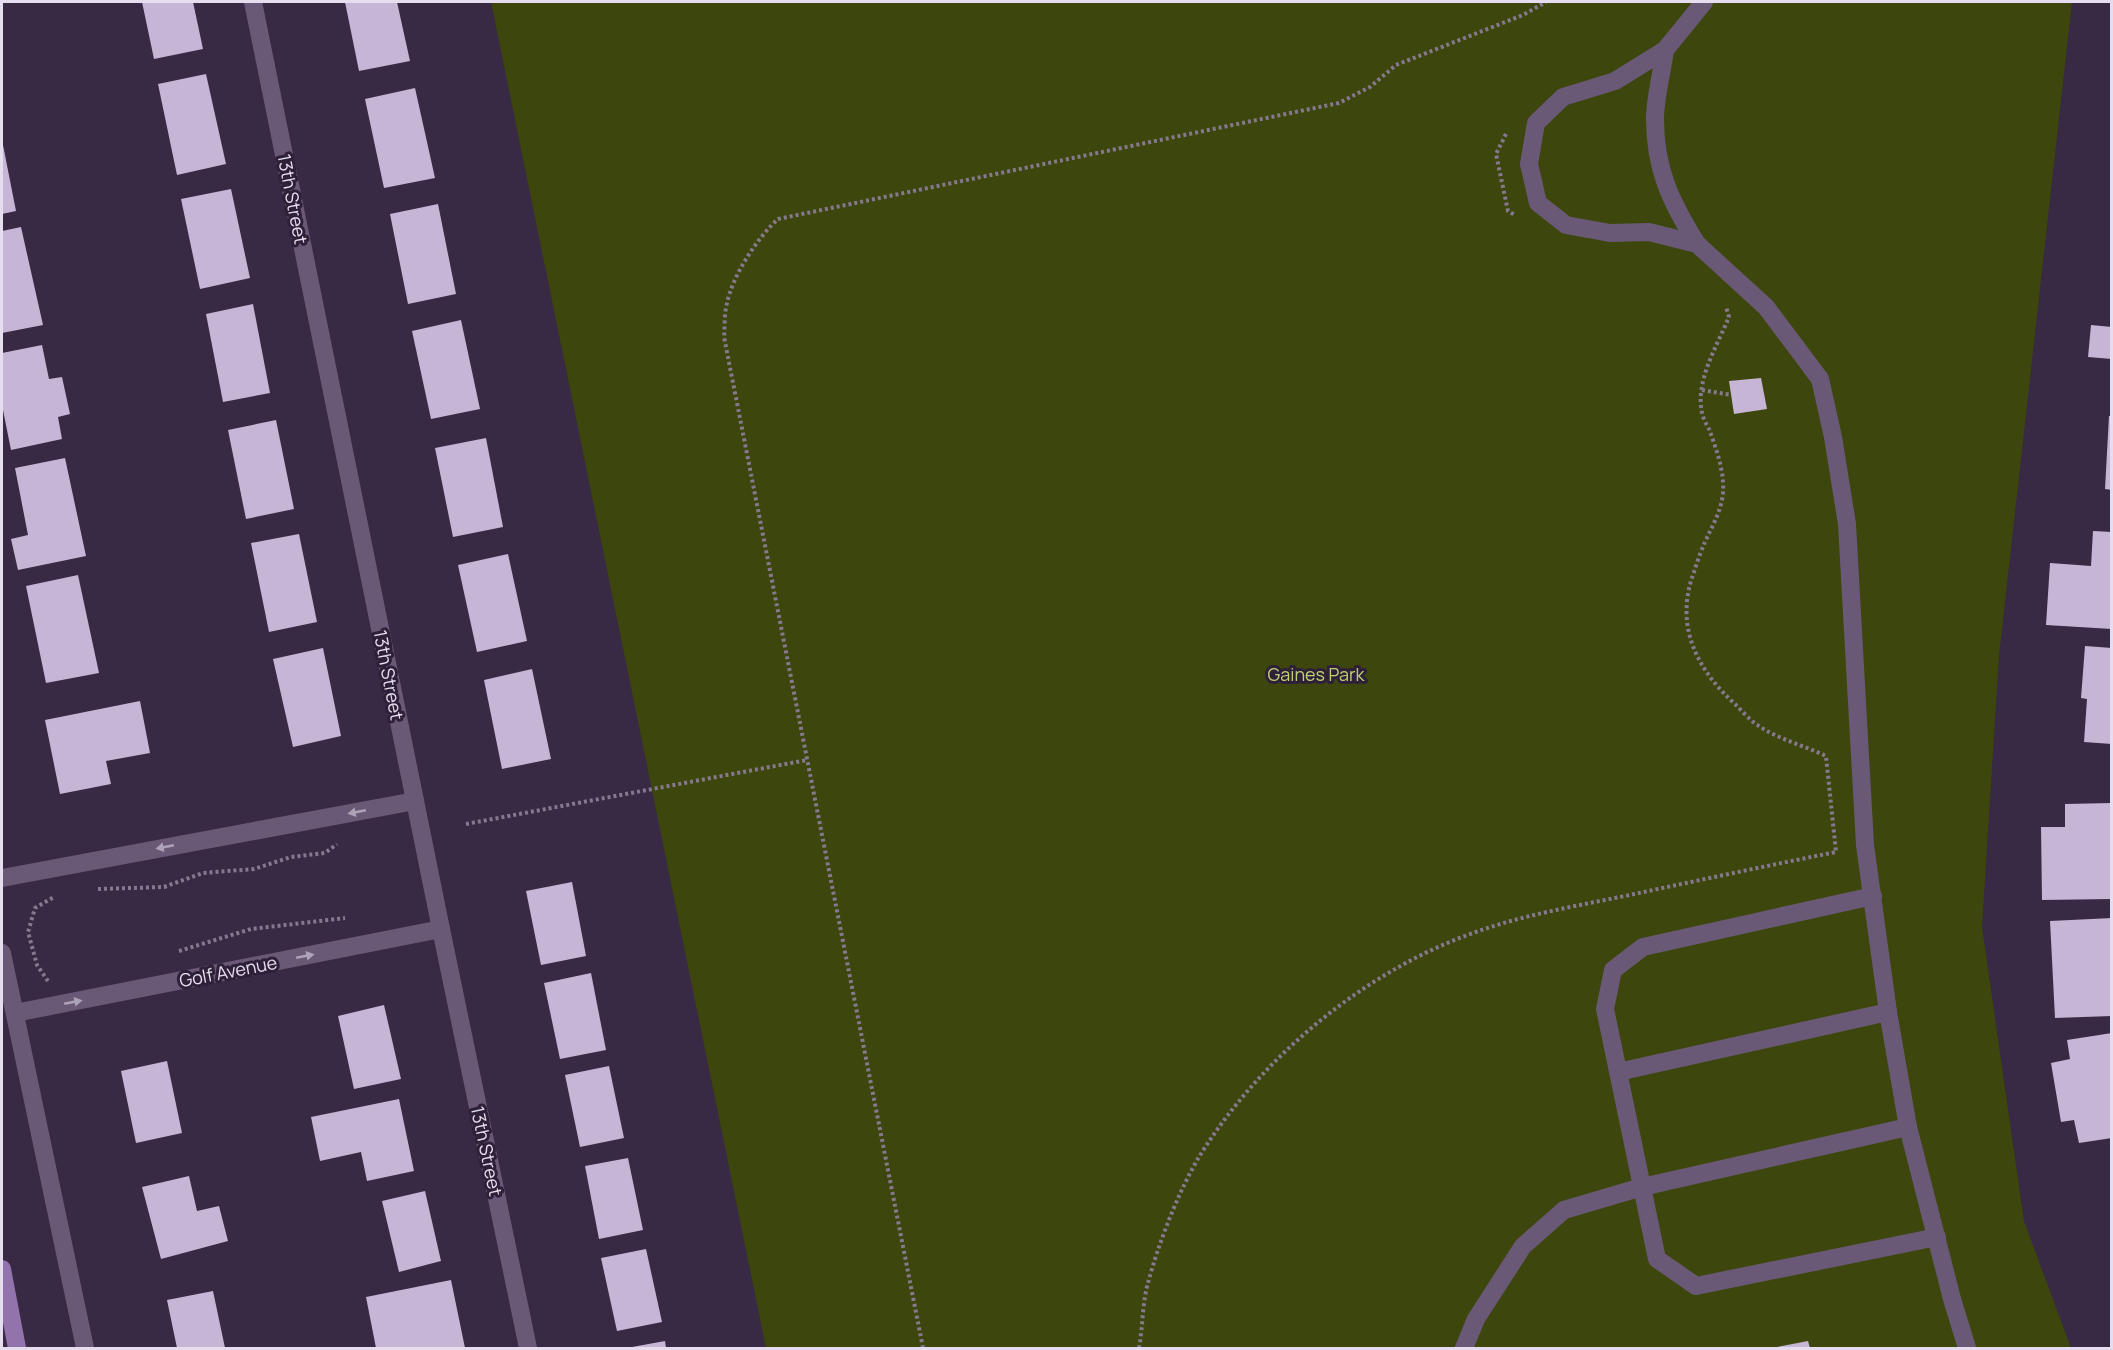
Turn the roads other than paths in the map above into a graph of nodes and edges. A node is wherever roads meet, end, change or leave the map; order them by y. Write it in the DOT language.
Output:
graph roads {
  1 [pos="253,2"];
  2 [pos="1704,2"];
  3 [pos="1665,50"];
  4 [pos="1696,244"];
  5 [pos="415,801"];
  6 [pos="2,878"];
  7 [pos="1873,897"];
  8 [pos="441,929"];
  9 [pos="2,953"];
  10 [pos="1888,1012"];
  11 [pos="15,1013"];
  12 [pos="1618,1072"];
  13 [pos="1908,1127"];
  14 [pos="1642,1186"];
  15 [pos="1937,1237"];
  16 [pos="2,1269"];
  17 [pos="17,1348"];
  18 [pos="85,1348"];
  19 [pos="528,1348"];
  20 [pos="1464,1348"];
  21 [pos="1966,1348"];
  1 -- 5 [label="street, 13th Street"];
  2 -- 3 [label="street"];
  3 -- 4 [label="street"];
  3 -- 4 [label="street"];
  4 -- 7 [label="street"];
  5 -- 6 [label="street, one-way"];
  5 -- 8 [label="street, 13th Street"];
  7 -- 10 [label="street"];
  7 -- 12 [label="street"];
  11 -- 8 [label="street, Golf Avenue, one-way"];
  8 -- 19 [label="street, 13th Street"];
  9 -- 11 [label="street"];
  10 -- 12 [label="street"];
  10 -- 13 [label="street"];
  11 -- 18 [label="street"];
  12 -- 14 [label="street"];
  13 -- 14 [label="street"];
  13 -- 15 [label="street"];
  14 -- 15 [label="street"];
  14 -- 20 [label="street"];
  15 -- 21 [label="street"];
  16 -- 17 [label="main road"];
}
